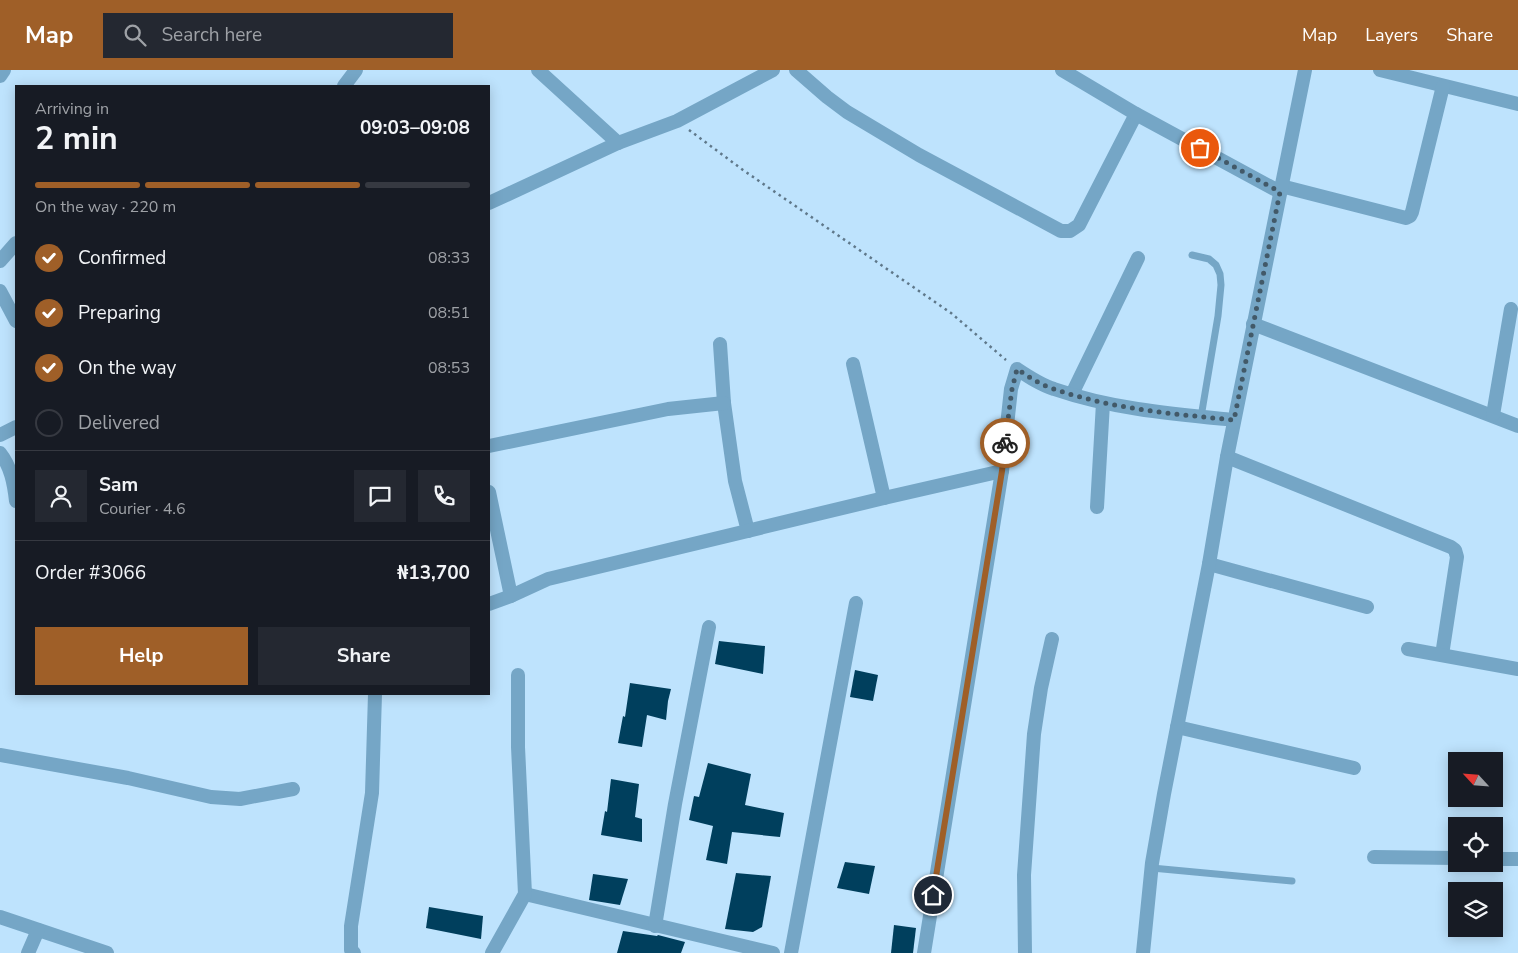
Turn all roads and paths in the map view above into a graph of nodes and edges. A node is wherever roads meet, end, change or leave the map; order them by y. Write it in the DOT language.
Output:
graph roads {
  1 [pos="4,70"];
  2 [pos="356,70"];
  3 [pos="538,70"];
  4 [pos="773,70"];
  5 [pos="796,70"];
  6 [pos="1062,70"];
  7 [pos="1305,70"];
  8 [pos="1380,70"];
  9 [pos="0,76"];
  10 [pos="345,85"];
  11 [pos="1443,86"];
  12 [pos="1518,104"];
  13 [pos="1136,114"];
  14 [pos="677,121"];
  15 [pos="618,143"];
  16 [pos="1280,189"];
  17 [pos="490,203"];
  18 [pos="15,244"];
  19 [pos="1192,255"];
  20 [pos="1138,258"];
  21 [pos="0,261"];
  22 [pos="0,291"];
  23 [pos="1511,310"];
  24 [pos="15,319"];
  25 [pos="1253,324"];
  26 [pos="720,344"];
  27 [pos="853,364"];
  28 [pos="1017,369"];
  29 [pos="1072,394"];
  30 [pos="724,403"];
  31 [pos="1103,403"];
  32 [pos="1493,415"];
  33 [pos="1200,417"];
  34 [pos="1234,420"];
  35 [pos="1518,426"];
  36 [pos="15,428"];
  37 [pos="0,435"];
  38 [pos="490,446"];
  39 [pos="0,453"];
  40 [pos="1227,457"];
  41 [pos="1002,471"];
  42 [pos="15,494"];
  43 [pos="490,497"];
  44 [pos="884,498"];
  45 [pos="1097,507"];
  46 [pos="748,531"];
  47 [pos="1209,564"];
  48 [pos="511,596"];
  49 [pos="856,603"];
  50 [pos="490,604"];
  51 [pos="1367,607"];
  52 [pos="709,627"];
  53 [pos="1052,639"];
  54 [pos="1408,649"];
  55 [pos="1442,655"];
  56 [pos="1518,669"];
  57 [pos="518,675"];
  58 [pos="376,695"];
  59 [pos="1177,727"];
  60 [pos="0,755"];
  61 [pos="1354,768"];
  62 [pos="293,790"];
  63 [pos="1374,857"];
  64 [pos="1448,858"];
  65 [pos="1503,858"];
  66 [pos="1518,859"];
  67 [pos="1152,868"];
  68 [pos="1292,881"];
  69 [pos="524,894"];
  70 [pos="0,917"];
  71 [pos="655,926"];
  72 [pos="38,930"];
  73 [pos="730,948"];
  74 [pos="28,953"];
  75 [pos="108,953"];
  76 [pos="354,953"];
  77 [pos="492,953"];
  78 [pos="773,953"];
  79 [pos="791,953"];
  80 [pos="924,953"];
  81 [pos="1025,953"];
  82 [pos="1143,953"];
  1 -- 9 [label="street"];
  2 -- 10 [label="street"];
  3 -- 15 [label="street"];
  4 -- 14 [label="street"];
  5 -- 13 [label="street"];
  6 -- 13 [label="street"];
  7 -- 16 [label="street"];
  8 -- 11 [label="street"];
  11 -- 12 [label="street"];
  11 -- 16 [label="street"];
  13 -- 16 [label="street"];
  14 -- 15 [label="street"];
  14 -- 28 [label="path"];
  15 -- 17 [label="street"];
  16 -- 25 [label="street"];
  18 -- 21 [label="street"];
  19 -- 33 [label="lane"];
  20 -- 29 [label="street"];
  22 -- 24 [label="street"];
  23 -- 32 [label="street"];
  25 -- 32 [label="street"];
  25 -- 34 [label="street"];
  26 -- 30 [label="street"];
  27 -- 44 [label="street"];
  28 -- 29 [label="street"];
  28 -- 41 [label="street"];
  29 -- 31 [label="street"];
  30 -- 38 [label="street"];
  30 -- 46 [label="street"];
  31 -- 33 [label="street"];
  31 -- 45 [label="street"];
  32 -- 35 [label="street"];
  33 -- 34 [label="street"];
  34 -- 40 [label="street"];
  36 -- 37 [label="street"];
  39 -- 42 [label="street"];
  40 -- 47 [label="street"];
  40 -- 55 [label="street"];
  41 -- 44 [label="street"];
  41 -- 80 [label="street"];
  43 -- 48 [label="street"];
  44 -- 46 [label="street"];
  46 -- 48 [label="street"];
  47 -- 51 [label="street"];
  47 -- 59 [label="street"];
  48 -- 50 [label="street"];
  49 -- 79 [label="street"];
  52 -- 71 [label="street"];
  53 -- 81 [label="street"];
  54 -- 55 [label="street"];
  55 -- 56 [label="street"];
  57 -- 69 [label="street"];
  58 -- 76 [label="street"];
  59 -- 61 [label="street"];
  59 -- 67 [label="street"];
  60 -- 62 [label="street"];
  63 -- 64 [label="street"];
  65 -- 66 [label="street"];
  67 -- 68 [label="lane"];
  67 -- 82 [label="street"];
  69 -- 71 [label="street"];
  69 -- 77 [label="street"];
  70 -- 72 [label="street"];
  71 -- 73 [label="street"];
  72 -- 74 [label="street"];
  72 -- 75 [label="street"];
  73 -- 78 [label="street"];
}
